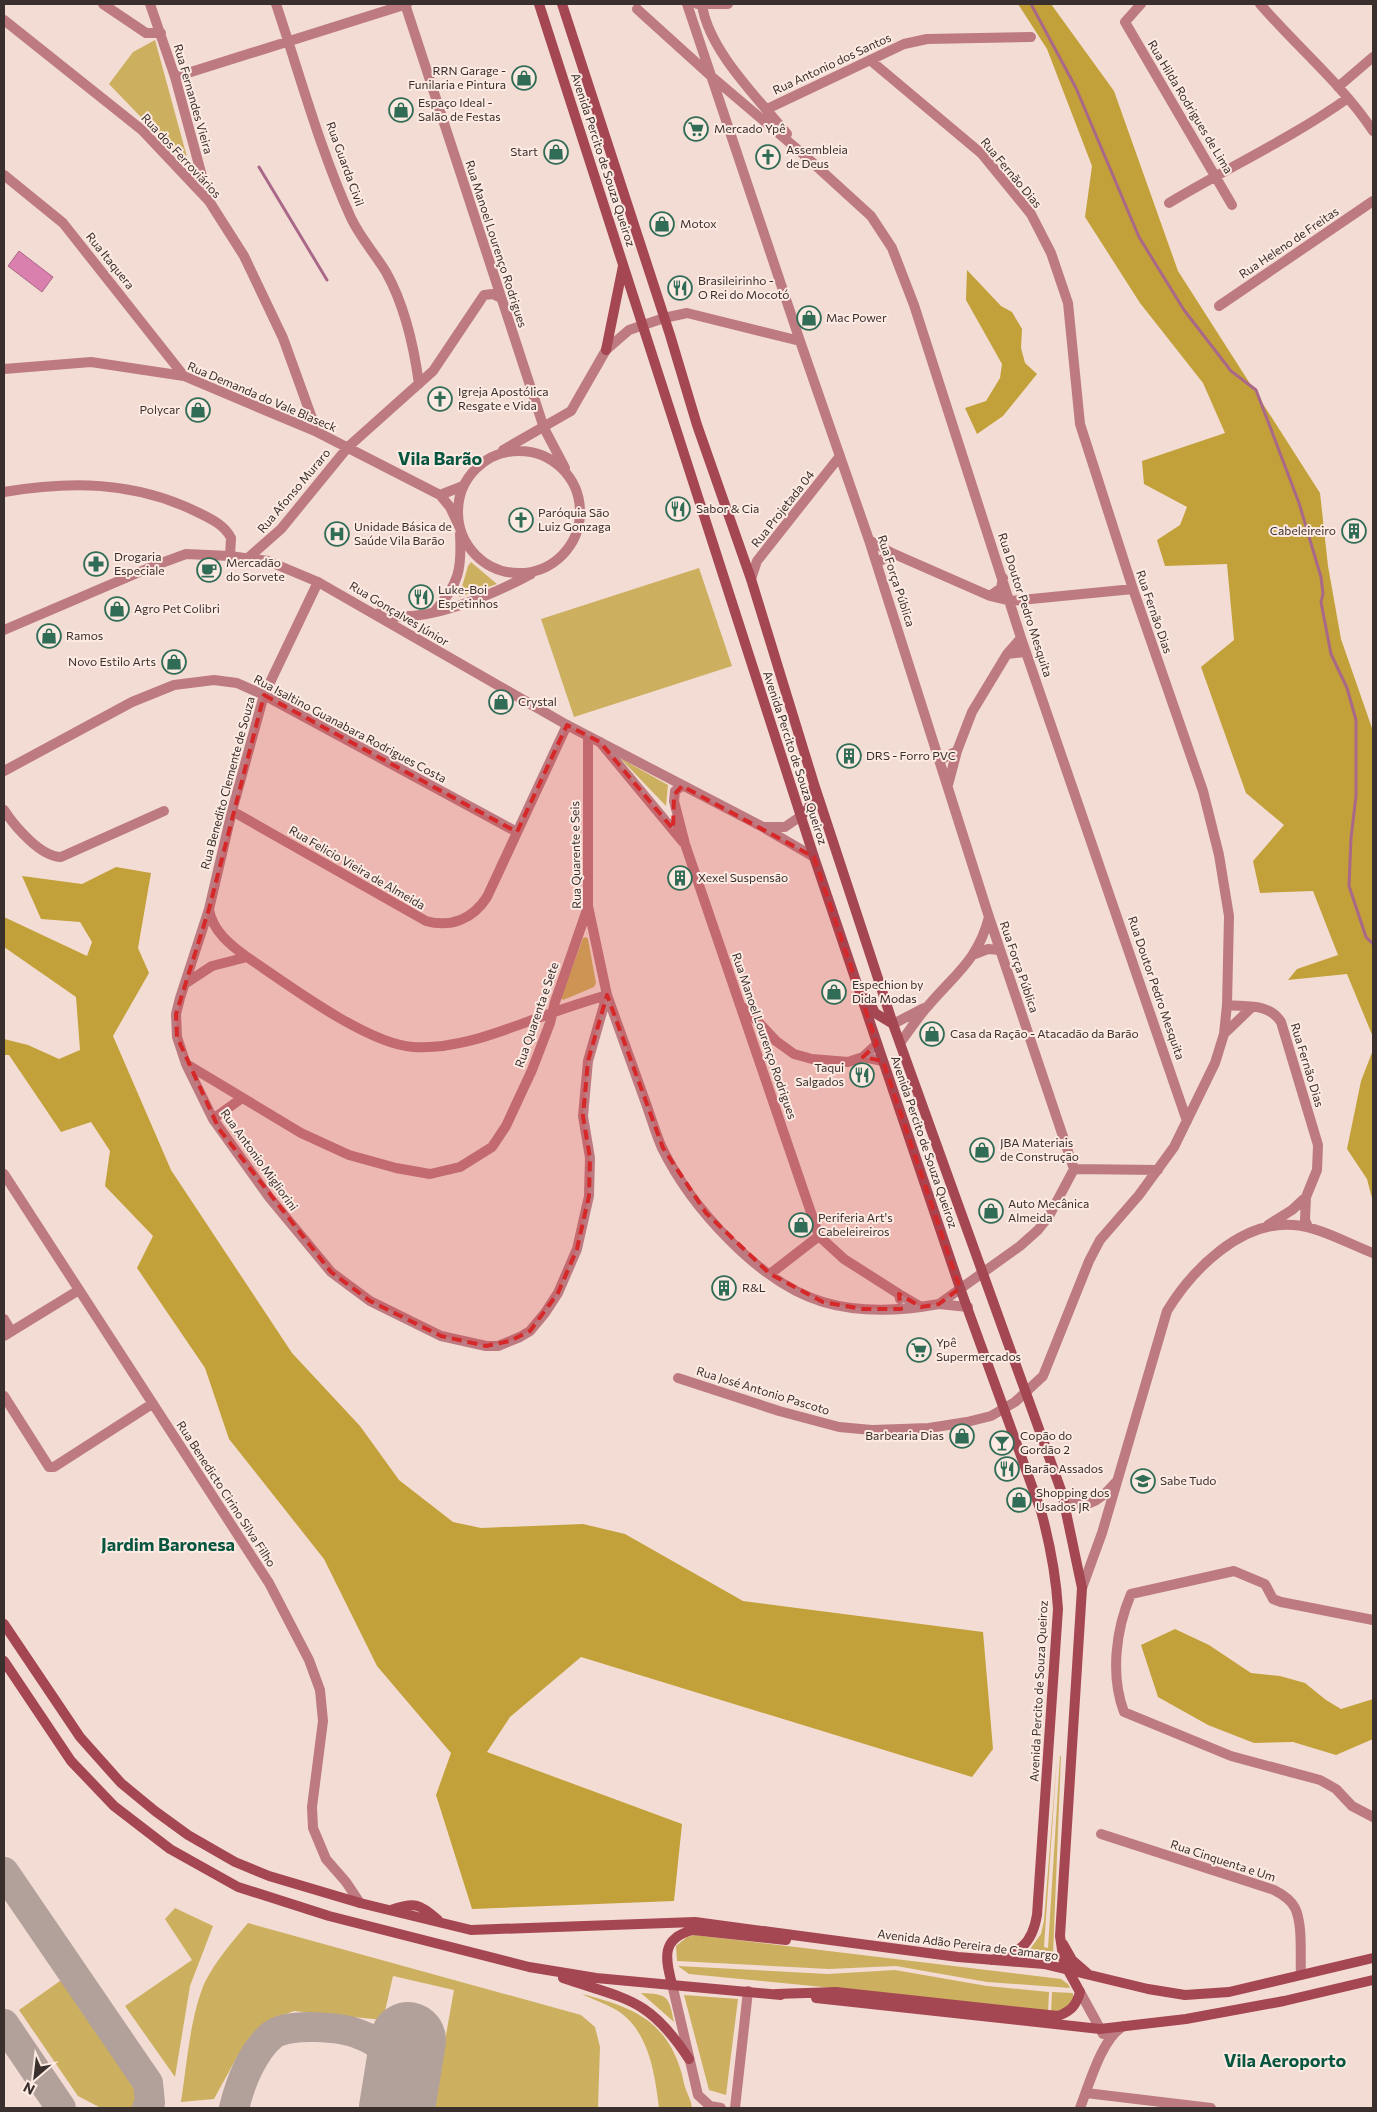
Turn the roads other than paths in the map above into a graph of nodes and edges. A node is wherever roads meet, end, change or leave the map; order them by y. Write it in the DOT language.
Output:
graph roads {
  1 [pos="103,4"];
  2 [pos="150,4"];
  3 [pos="276,4"];
  4 [pos="406,4"];
  5 [pos="539,4"];
  6 [pos="687,4"];
  7 [pos="698,4"];
  8 [pos="728,4"];
  9 [pos="1141,4"];
  10 [pos="1260,4"];
  11 [pos="635,5"];
  12 [pos="565,6"];
  13 [pos="5,22"];
  14 [pos="161,34"];
  15 [pos="1031,37"];
  16 [pos="288,40"];
  17 [pos="1373,57"];
  18 [pos="870,60"];
  19 [pos="711,76"];
  20 [pos="175,77"];
  21 [pos="1338,87"];
  22 [pos="1348,98"];
  23 [pos="767,108"];
  24 [pos="1373,131"];
  25 [pos="803,154"];
  26 [pos="1216,174"];
  27 [pos="4,175"];
  28 [pos="209,201"];
  29 [pos="1373,201"];
  30 [pos="1169,203"];
  31 [pos="1232,205"];
  32 [pos="624,262"];
  33 [pos="501,298"];
  34 [pos="1219,306"];
  35 [pos="664,318"];
  36 [pos="641,325"];
  37 [pos="800,341"];
  38 [pos="606,350"];
  39 [pos="4,369"];
  40 [pos="184,376"];
  41 [pos="419,384"];
  42 [pos="544,428"];
  43 [pos="317,432"];
  44 [pos="348,447"];
  45 [pos="840,456"];
  46 [pos="489,458"];
  47 [pos="463,486"];
  48 [pos="575,487"];
  49 [pos="4,492"];
  50 [pos="440,495"];
  51 [pos="459,526"];
  52 [pos="869,540"];
  53 [pos="892,553"];
  54 [pos="230,556"];
  55 [pos="248,558"];
  56 [pos="877,563"];
  57 [pos="547,566"];
  58 [pos="1003,578"];
  59 [pos="751,579"];
  60 [pos="318,582"];
  61 [pos="1133,589"];
  62 [pos="990,596"];
  63 [pos="1011,600"];
  64 [pos="366,609"];
  65 [pos="436,611"];
  66 [pos="4,630"];
  67 [pos="1021,638"];
  68 [pos="1026,652"];
  69 [pos="1007,654"];
  70 [pos="264,695"];
  71 [pos="567,725"];
  72 [pos="588,736"];
  73 [pos="600,742"];
  74 [pos="957,751"];
  75 [pos="940,760"];
  76 [pos="4,771"];
  77 [pos="814,784"];
  78 [pos="682,786"];
  79 [pos="948,786"];
  80 [pos="4,810"];
  81 [pos="164,810"];
  82 [pos="232,811"];
  83 [pos="802,816"];
  84 [pos="761,826"];
  85 [pos="516,832"];
  86 [pos="686,844"];
  87 [pos="814,857"];
  88 [pos="588,906"];
  89 [pos="209,909"];
  90 [pos="989,918"];
  91 [pos="842,938"];
  92 [pos="1000,950"];
  93 [pos="975,954"];
  94 [pos="247,957"];
  95 [pos="186,983"];
  96 [pos="607,995"];
  97 [pos="738,1000"];
  98 [pos="1227,1005"];
  99 [pos="928,1006"];
  100 [pos="1252,1007"];
  101 [pos="552,1012"];
  102 [pos="893,1024"];
  103 [pos="767,1032"];
  104 [pos="1224,1034"];
  105 [pos="753,1042"];
  106 [pos="900,1043"];
  107 [pos="877,1044"];
  108 [pos="863,1057"];
  109 [pos="883,1061"];
  110 [pos="186,1064"];
  111 [pos="1178,1093"];
  112 [pos="1199,1096"];
  113 [pos="242,1098"];
  114 [pos="213,1119"];
  115 [pos="1187,1121"];
  116 [pos="1074,1168"];
  117 [pos="1158,1170"];
  118 [pos="4,1174"];
  119 [pos="1306,1197"];
  120 [pos="1267,1226"];
  121 [pos="1308,1227"];
  122 [pos="819,1236"];
  123 [pos="1373,1254"];
  124 [pos="983,1271"];
  125 [pos="331,1272"];
  126 [pos="770,1274"];
  127 [pos="960,1288"];
  128 [pos="79,1290"];
  129 [pos="899,1294"];
  130 [pos="939,1304"];
  131 [pos="921,1307"];
  132 [pos="968,1307"];
  133 [pos="901,1309"];
  134 [pos="4,1319"];
  135 [pos="7,1334"];
  136 [pos="678,1378"];
  137 [pos="1026,1394"];
  138 [pos="4,1396"];
  139 [pos="152,1404"];
  140 [pos="1005,1409"];
  141 [pos="991,1416"];
  142 [pos="1011,1426"];
  143 [pos="1117,1481"];
  144 [pos="1062,1493"];
  145 [pos="1082,1588"];
  146 [pos="1373,1620"];
  147 [pos="4,1624"];
  148 [pos="4,1661"];
  149 [pos="1373,1817"];
  150 [pos="1101,1834"];
  151 [pos="346,1882"];
  152 [pos="333,1896"];
  153 [pos="360,1903"];
  154 [pos="1061,1940"];
  155 [pos="838,1941"];
  156 [pos="1373,1958"];
  157 [pos="991,1960"];
  158 [pos="667,1963"];
  159 [pos="529,1967"];
  160 [pos="1066,1970"];
  161 [pos="1301,1975"];
  162 [pos="1092,1976"];
  163 [pos="1373,1980"];
  164 [pos="672,1984"];
  165 [pos="700,1986"];
  166 [pos="748,1991"];
  167 [pos="1080,1992"];
  168 [pos="776,1994"];
  169 [pos="1124,2026"];
  170 [pos="1100,2029"];
  171 [pos="1108,2041"];
  172 [pos="689,2059"];
  173 [pos="737,2089"];
  174 [pos="1086,2093"];
  175 [pos="710,2106"];
  176 [pos="721,2108"];
  177 [pos="734,2108"];
  178 [pos="1080,2108"];
  179 [pos="1212,2108"];
  1 -- 14 [label="street"];
  2 -- 14 [label="street, Rua Fernandes Vieira"];
  3 -- 16 [label="street, Rua Guarda Civil"];
  4 -- 16 [label="street"];
  4 -- 33 [label="street, Rua Manoel Lourenço Rodrigues"];
  5 -- 32 [label="main road, Avenida Percito de Souza Queiroz"];
  6 -- 19 [label="street, Rua Força Pública"];
  7 -- 8 [label="street"];
  7 -- 23 [label="street, Rua Antonio dos Santos"];
  9 -- 26 [label="street, Rua Hilda Rodrigues de Lima"];
  10 -- 21 [label="street"];
  11 -- 19 [label="street"];
  12 -- 35 [label="main road, Avenida Percito de Souza Queiroz"];
  13 -- 28 [label="street, Rua dos Ferroviários"];
  14 -- 20 [label="street, Rua Fernandes Vieira"];
  15 -- 18 [label="street, Rua Antonio dos Santos"];
  16 -- 20 [label="street"];
  16 -- 41 [label="street, Rua Guarda Civil"];
  17 -- 21 [label="street"];
  18 -- 23 [label="street, Rua Antonio dos Santos"];
  18 -- 61 [label="street, Rua Fernão Dias"];
  19 -- 25 [label="street, Rua Doutor Pedro Mesquita"];
  19 -- 37 [label="street, Rua Força Pública"];
  20 -- 28 [label="street, Rua Fernandes Vieira"];
  21 -- 22 [label="street"];
  22 -- 24 [label="street"];
  22 -- 26 [label="street"];
  23 -- 25 [label="street, Rua Doutor Pedro Mesquita"];
  25 -- 58 [label="street, Rua Doutor Pedro Mesquita"];
  26 -- 30 [label="street"];
  26 -- 31 [label="street, Rua Hilda Rodrigues de Lima"];
  27 -- 40 [label="street, Rua Itaquera"];
  28 -- 43 [label="street, Rua dos Ferroviários"];
  29 -- 34 [label="street, Rua Heleno de Freitas"];
  32 -- 36 [label="main road, Avenida Percito de Souza Queiroz"];
  32 -- 38 [label="main road"];
  33 -- 41 [label="street, Rua Afonso Muraro"];
  33 -- 42 [label="street, Rua Manoel Lourenço Rodrigues"];
  35 -- 36 [label="street"];
  35 -- 37 [label="street"];
  35 -- 59 [label="main road, Avenida Percito de Souza Queiroz"];
  36 -- 38 [label="street"];
  36 -- 83 [label="main road, Avenida Percito de Souza Queiroz"];
  37 -- 45 [label="street, Rua Força Pública"];
  38 -- 42 [label="street"];
  39 -- 40 [label="street, Rua Demanda do Vale Blaseck"];
  40 -- 43 [label="street, Rua Demanda do Vale Blaseck"];
  41 -- 44 [label="street, Rua Afonso Muraro"];
  42 -- 46 [label="street"];
  42 -- 48 [label="street, Rua Manoel Lourenço Rodrigues"];
  43 -- 44 [label="street, Rua Demanda do Vale Blaseck"];
  44 -- 50 [label="street, Rua Demanda do Vale Blaseck"];
  44 -- 55 [label="street, Rua Afonso Muraro"];
  45 -- 52 [label="street, Rua Força Pública"];
  45 -- 59 [label="street, Rua Projetada 04"];
  46 -- 47 [label="street"];
  46 -- 48 [label="street"];
  47 -- 50 [label="street"];
  47 -- 51 [label="street"];
  48 -- 57 [label="street"];
  49 -- 54 [label="street"];
  50 -- 51 [label="street, Rua Demanda do Vale Blaseck"];
  51 -- 57 [label="street"];
  51 -- 65 [label="street"];
  52 -- 53 [label="street"];
  52 -- 56 [label="street, Rua Força Pública"];
  53 -- 56 [label="street"];
  53 -- 62 [label="street"];
  54 -- 55 [label="street, Rua Gonçalves Júnior"];
  54 -- 66 [label="street, Rua Gonçalves Júnior"];
  55 -- 60 [label="street, Rua Gonçalves Júnior"];
  56 -- 75 [label="street, Rua Força Pública"];
  57 -- 65 [label="street"];
  58 -- 62 [label="street"];
  58 -- 63 [label="street, Rua Doutor Pedro Mesquita"];
  59 -- 77 [label="main road, Avenida Percito de Souza Queiroz"];
  60 -- 64 [label="street, Rua Gonçalves Júnior"];
  60 -- 70 [label="street, Rua Benedito Clemente de Souza"];
  61 -- 63 [label="street"];
  61 -- 98 [label="street, Rua Fernão Dias"];
  62 -- 63 [label="street"];
  63 -- 67 [label="street, Rua Doutor Pedro Mesquita"];
  64 -- 65 [label="street"];
  64 -- 71 [label="street, Rua Gonçalves Júnior"];
  67 -- 68 [label="street, Rua Doutor Pedro Mesquita"];
  67 -- 69 [label="street"];
  68 -- 69 [label="street"];
  68 -- 111 [label="street, Rua Doutor Pedro Mesquita"];
  69 -- 74 [label="street"];
  70 -- 76 [label="street, Rua Isaltino Guanabara Rodrigues Costa"];
  70 -- 82 [label="street, Rua Benedito Clemente de Souza"];
  70 -- 85 [label="street, Rua Isaltino Guanabara Rodrigues Costa"];
  71 -- 72 [label="street, Rua Gonçalves Júnior"];
  71 -- 85 [label="street, Rua Felicio Vieira de Almeida"];
  72 -- 73 [label="street, Rua Gonçalves Júnior"];
  72 -- 88 [label="street, Rua Quarente e Seis"];
  73 -- 78 [label="street, Rua Gonçalves Júnior"];
  73 -- 86 [label="street, Rua Manoel Lourenço Rodrigues"];
  74 -- 75 [label="street"];
  74 -- 79 [label="street"];
  75 -- 79 [label="street, Rua Força Pública"];
  77 -- 83 [label="main road"];
  77 -- 102 [label="main road, Avenida Percito de Souza Queiroz"];
  78 -- 84 [label="street, Rua Gonçalves Júnior"];
  78 -- 86 [label="street, Rua Manoel Lourenço Rodrigues"];
  79 -- 90 [label="street, Rua Força Pública"];
  80 -- 81 [label="street"];
  82 -- 85 [label="street, Rua Felicio Vieira de Almeida"];
  82 -- 89 [label="street, Rua Benedito Clemente de Souza"];
  83 -- 84 [label="street, Rua Gonçalves Júnior"];
  83 -- 87 [label="main road, Avenida Percito de Souza Queiroz"];
  84 -- 87 [label="street, Rua Gonçalves Júnior"];
  86 -- 97 [label="street, Rua Manoel Lourenço Rodrigues"];
  87 -- 91 [label="main road, Avenida Percito de Souza Queiroz"];
  88 -- 96 [label="street, Rua Quarente e Seis"];
  88 -- 101 [label="street, Rua Quarenta e Sete"];
  89 -- 94 [label="street"];
  89 -- 95 [label="street, Rua Antonio Migliorini"];
  90 -- 92 [label="street, Rua Força Pública"];
  90 -- 93 [label="street"];
  91 -- 102 [label="main road"];
  91 -- 107 [label="main road, Avenida Percito de Souza Queiroz"];
  92 -- 93 [label="street"];
  92 -- 116 [label="street, Rua Força Pública"];
  93 -- 99 [label="street"];
  94 -- 95 [label="street"];
  94 -- 101 [label="street"];
  95 -- 110 [label="street, Rua Antonio Migliorini"];
  96 -- 101 [label="street"];
  96 -- 125 [label="street, Rua Quarente e Seis"];
  96 -- 126 [label="street"];
  97 -- 103 [label="street"];
  97 -- 105 [label="street, Rua Manoel Lourenço Rodrigues"];
  98 -- 100 [label="street, Rua Fernão Dias"];
  98 -- 104 [label="street"];
  99 -- 102 [label="street"];
  99 -- 106 [label="street"];
  100 -- 104 [label="street"];
  100 -- 119 [label="street, Rua Fernão Dias"];
  101 -- 113 [label="street, Rua Quarenta e Sete"];
  102 -- 106 [label="main road, Avenida Percito de Souza Queiroz"];
  103 -- 105 [label="street"];
  103 -- 108 [label="street"];
  104 -- 112 [label="street"];
  105 -- 122 [label="street, Rua Manoel Lourenço Rodrigues"];
  106 -- 124 [label="main road, Avenida Percito de Souza Queiroz"];
  107 -- 108 [label="street"];
  107 -- 109 [label="main road, Avenida Percito de Souza Queiroz"];
  108 -- 109 [label="street"];
  109 -- 127 [label="main road, Avenida Percito de Souza Queiroz"];
  110 -- 113 [label="street, Rua Quarenta e Sete"];
  110 -- 114 [label="street, Rua Antonio Migliorini"];
  111 -- 112 [label="street"];
  111 -- 115 [label="street, Rua Doutor Pedro Mesquita"];
  112 -- 115 [label="street"];
  113 -- 114 [label="street"];
  114 -- 125 [label="street, Rua Antonio Migliorini"];
  115 -- 117 [label="street"];
  116 -- 117 [label="street"];
  116 -- 124 [label="street"];
  117 -- 137 [label="street, Rua José Antonio Pascoto"];
  118 -- 128 [label="street, Rua Benedicto Cirino Silva Filho"];
  119 -- 120 [label="street, Rua Fernão Dias"];
  119 -- 121 [label="street, Rua Fernão Dias"];
  120 -- 121 [label="street"];
  120 -- 143 [label="street"];
  121 -- 123 [label="street"];
  122 -- 126 [label="street"];
  122 -- 129 [label="street, Rua Manoel Lourenço Rodrigues"];
  124 -- 127 [label="street"];
  124 -- 137 [label="main road, Avenida Percito de Souza Queiroz"];
  126 -- 133 [label="street"];
  127 -- 130 [label="street"];
  127 -- 132 [label="main road, Avenida Percito de Souza Queiroz"];
  128 -- 135 [label="street"];
  128 -- 139 [label="street, Rua Benedicto Cirino Silva Filho"];
  129 -- 131 [label="street, Rua Manoel Lourenço Rodrigues"];
  129 -- 133 [label="street"];
  130 -- 131 [label="street"];
  130 -- 132 [label="street"];
  131 -- 133 [label="street"];
  132 -- 140 [label="main road, Avenida Percito de Souza Queiroz"];
  134 -- 135 [label="street"];
  136 -- 141 [label="street, Rua José Antonio Pascoto"];
  137 -- 140 [label="street, Rua José Antonio Pascoto"];
  137 -- 144 [label="main road, Avenida Percito de Souza Queiroz"];
  138 -- 139 [label="street"];
  139 -- 151 [label="street, Rua Benedicto Cirino Silva Filho"];
  140 -- 141 [label="street, Rua José Antonio Pascoto"];
  140 -- 142 [label="main road, Avenida Percito de Souza Queiroz"];
  141 -- 142 [label="street"];
  142 -- 157 [label="main road, Avenida Percito de Souza Queiroz"];
  143 -- 144 [label="street"];
  143 -- 145 [label="street"];
  144 -- 145 [label="main road, Avenida Percito de Souza Queiroz"];
  145 -- 154 [label="main road, Avenida Percito de Souza Queiroz"];
  146 -- 149 [label="street"];
  147 -- 152 [label="main road, Avenida Adão Pereira de Camargo"];
  148 -- 159 [label="main road"];
  150 -- 161 [label="street, Rua Cinquenta e Um"];
  151 -- 152 [label="street"];
  151 -- 153 [label="street, Rua Benedicto Cirino Silva Filho"];
  152 -- 153 [label="main road, Avenida Adão Pereira de Camargo"];
  153 -- 155 [label="main road, Avenida Adão Pereira de Camargo"];
  154 -- 160 [label="main road, Avenida Percito de Souza Queiroz"];
  154 -- 162 [label="main road"];
  155 -- 157 [label="main road, Avenida Adão Pereira de Camargo"];
  155 -- 158 [label="main road"];
  156 -- 161 [label="main road, Avenida Adão Pereira de Camargo"];
  157 -- 160 [label="main road, Avenida Adão Pereira de Camargo"];
  158 -- 164 [label="main road"];
  158 -- 165 [label="main road"];
  159 -- 164 [label="main road"];
  159 -- 172 [label="main road"];
  160 -- 162 [label="main road, Avenida Adão Pereira de Camargo"];
  160 -- 167 [label="main road"];
  161 -- 162 [label="main road, Avenida Adão Pereira de Camargo"];
  163 -- 169 [label="main road"];
  164 -- 165 [label="main road"];
  164 -- 172 [label="street"];
  165 -- 166 [label="main road"];
  166 -- 168 [label="main road"];
  166 -- 173 [label="street"];
  167 -- 168 [label="main road"];
  167 -- 170 [label="street"];
  168 -- 170 [label="main road"];
  169 -- 170 [label="main road"];
  169 -- 171 [label="street"];
  170 -- 171 [label="street"];
  171 -- 174 [label="street"];
  172 -- 175 [label="street"];
  173 -- 175 [label="street"];
  173 -- 177 [label="street"];
  174 -- 178 [label="street"];
  174 -- 179 [label="street"];
  175 -- 176 [label="street"];
}
